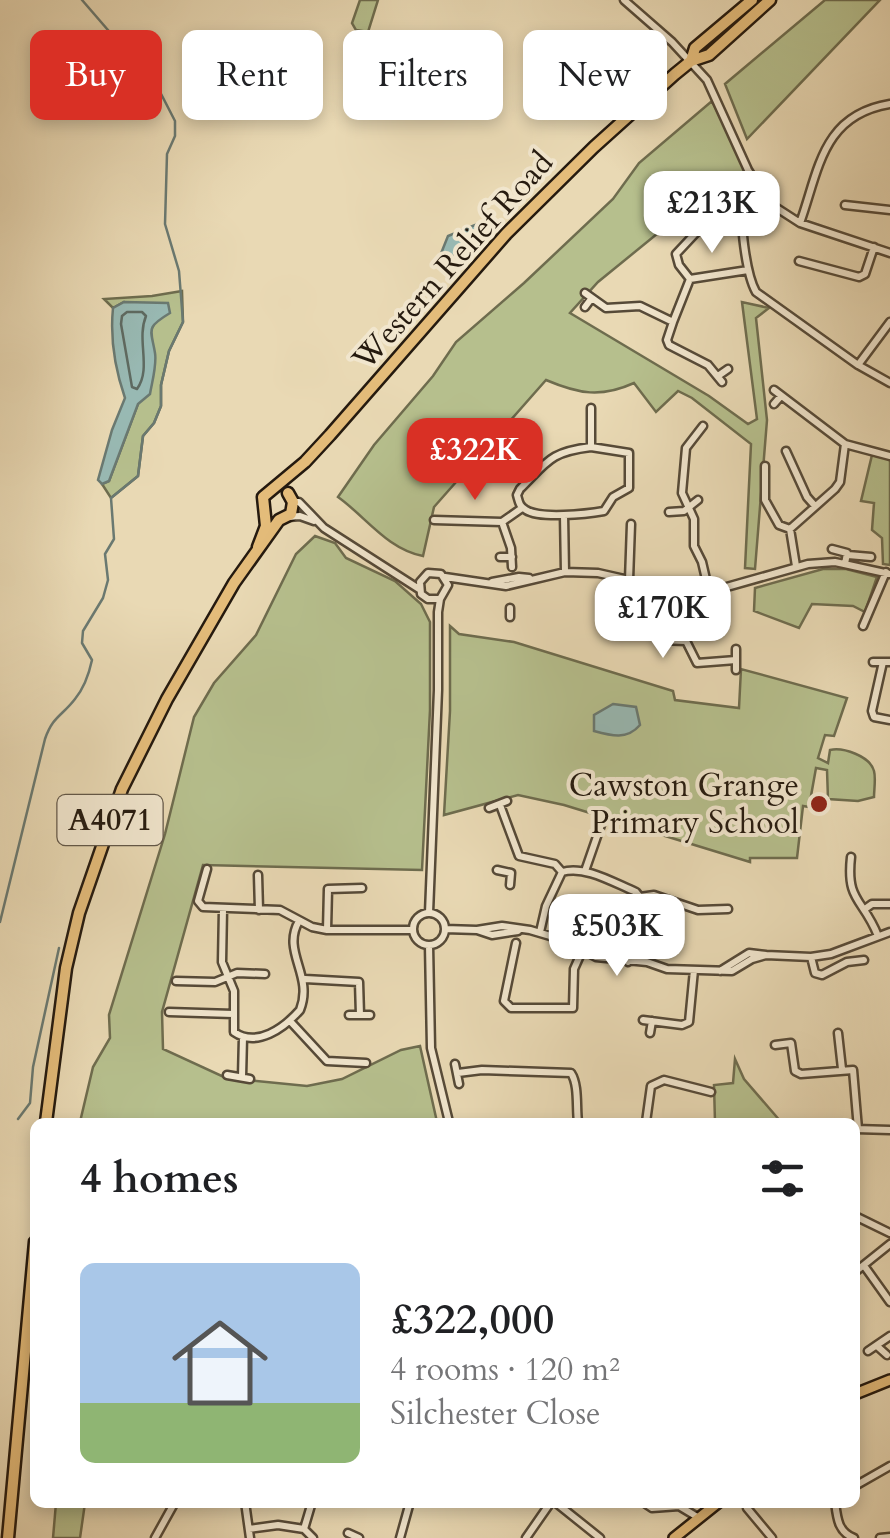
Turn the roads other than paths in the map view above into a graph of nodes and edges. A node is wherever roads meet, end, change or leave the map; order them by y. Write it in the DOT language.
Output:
graph roads {
  1 [pos="624,0"];
  2 [pos="752,0"];
  3 [pos="770,0"];
  4 [pos="691,62"];
  5 [pos="890,104"];
  6 [pos="758,188"];
  7 [pos="849,209"];
  8 [pos="890,210"];
  9 [pos="706,222"];
  10 [pos="800,223"];
  11 [pos="874,247"];
  12 [pos="890,252"];
  13 [pos="799,261"];
  14 [pos="810,265"];
  15 [pos="748,270"];
  16 [pos="807,274"];
  17 [pos="690,279"];
  18 [pos="585,307"];
  19 [pos="674,322"];
  20 [pos="890,322"];
  21 [pos="858,365"];
  22 [pos="728,368"];
  23 [pos="890,383"];
  24 [pos="774,404"];
  25 [pos="590,408"];
  26 [pos="578,422"];
  27 [pos="590,422"];
  28 [pos="703,426"];
  29 [pos="511,428"];
  30 [pos="503,436"];
  31 [pos="496,444"];
  32 [pos="844,444"];
  33 [pos="590,447"];
  34 [pos="786,451"];
  35 [pos="890,456"];
  36 [pos="305,462"];
  37 [pos="765,466"];
  38 [pos="537,471"];
  39 [pos="274,488"];
  40 [pos="291,497"];
  41 [pos="698,500"];
  42 [pos="815,506"];
  43 [pos="688,507"];
  44 [pos="522,508"];
  45 [pos="669,512"];
  46 [pos="564,514"];
  47 [pos="266,515"];
  48 [pos="283,519"];
  49 [pos="434,520"];
  50 [pos="316,521"];
  51 [pos="502,522"];
  52 [pos="632,524"];
  53 [pos="790,529"];
  54 [pos="258,547"];
  55 [pos="832,549"];
  56 [pos="512,557"];
  57 [pos="871,557"];
  58 [pos="500,558"];
  59 [pos="846,560"];
  60 [pos="796,566"];
  61 [pos="512,567"];
  62 [pos="565,572"];
  63 [pos="888,573"];
  64 [pos="424,575"];
  65 [pos="404,577"];
  66 [pos="444,577"];
  67 [pos="630,580"];
  68 [pos="458,581"];
  69 [pos="420,590"];
  70 [pos="448,590"];
  71 [pos="709,592"];
  72 [pos="665,596"];
  73 [pos="428,599"];
  74 [pos="440,599"];
  75 [pos="438,612"];
  76 [pos="863,626"];
  77 [pos="736,650"];
  78 [pos="736,660"];
  79 [pos="873,662"];
  80 [pos="887,662"];
  81 [pos="736,670"];
  82 [pos="890,720"];
  83 [pos="489,808"];
  84 [pos="601,825"];
  85 [pos="519,856"];
  86 [pos="852,857"];
  87 [pos="207,869"];
  88 [pos="497,870"];
  89 [pos="562,872"];
  90 [pos="585,872"];
  91 [pos="512,873"];
  92 [pos="258,875"];
  93 [pos="510,885"];
  94 [pos="362,888"];
  95 [pos="640,897"];
  96 [pos="890,904"];
  97 [pos="222,909"];
  98 [pos="865,909"];
  99 [pos="259,910"];
  100 [pos="728,910"];
  101 [pos="429,913"];
  102 [pos="299,921"];
  103 [pos="445,929"];
  104 [pos="326,930"];
  105 [pos="413,930"];
  106 [pos="540,932"];
  107 [pos="890,932"];
  108 [pos="878,936"];
  109 [pos="516,943"];
  110 [pos="430,944"];
  111 [pos="582,951"];
  112 [pos="811,957"];
  113 [pos="864,960"];
  114 [pos="628,962"];
  115 [pos="694,970"];
  116 [pos="266,974"];
  117 [pos="228,976"];
  118 [pos="305,980"];
  119 [pos="176,981"];
  120 [pos="169,1012"];
  121 [pos="234,1014"];
  122 [pos="370,1014"];
  123 [pos="349,1015"];
  124 [pos="360,1015"];
  125 [pos="290,1021"];
  126 [pos="650,1032"];
  127 [pos="838,1034"];
  128 [pos="244,1036"];
  129 [pos="775,1045"];
  130 [pos="366,1063"];
  131 [pos="455,1064"];
  132 [pos="842,1069"];
  133 [pos="458,1073"];
  134 [pos="227,1075"];
  135 [pos="458,1084"];
  136 [pos="711,1092"];
  137 [pos="47,1118"];
  138 [pos="448,1118"];
  139 [pos="578,1118"];
  140 [pos="647,1118"];
  141 [pos="856,1118"];
  142 [pos="860,1130"];
  143 [pos="890,1130"];
  144 [pos="860,1218"];
  145 [pos="890,1232"];
  146 [pos="890,1244"];
  147 [pos="865,1267"];
  148 [pos="860,1270"];
  149 [pos="30,1297"];
  150 [pos="890,1302"];
  151 [pos="890,1336"];
  152 [pos="876,1346"];
  153 [pos="868,1351"];
  154 [pos="887,1355"];
  155 [pos="890,1380"];
  156 [pos="860,1392"];
  157 [pos="890,1466"];
  158 [pos="860,1483"];
  159 [pos="172,1508"];
  160 [pos="246,1508"];
  161 [pos="310,1508"];
  162 [pos="408,1508"];
  163 [pos="548,1508"];
  164 [pos="561,1508"];
  165 [pos="682,1508"];
  166 [pos="712,1508"];
  167 [pos="748,1508"];
  168 [pos="836,1508"];
  169 [pos="700,1519"];
  170 [pos="304,1529"];
  171 [pos="348,1533"];
  172 [pos="249,1534"];
  173 [pos="843,1536"];
  174 [pos="890,1537"];
  175 [pos="8,1538"];
  176 [pos="156,1538"];
  177 [pos="314,1538"];
  178 [pos="358,1538"];
  179 [pos="400,1538"];
  180 [pos="526,1538"];
  181 [pos="600,1538"];
  182 [pos="674,1538"];
  183 [pos="772,1538"];
  184 [pos="854,1538"];
  185 [pos="880,1538"];
  1 -- 4 [label="street"];
  2 -- 4 [label="highway, Western Relief Road / A4071"];
  3 -- 4 [label="highway, Western Relief Road / A4071"];
  4 -- 6 [label="street"];
  4 -- 36 [label="highway, Western Relief Road / A4071"];
  5 -- 10 [label="street"];
  6 -- 10 [label="street"];
  6 -- 15 [label="street"];
  7 -- 8 [label="street"];
  9 -- 17 [label="street"];
  10 -- 11 [label="street"];
  11 -- 12 [label="street"];
  11 -- 14 [label="street"];
  13 -- 14 [label="street"];
  14 -- 16 [label="street"];
  15 -- 17 [label="street"];
  15 -- 21 [label="street"];
  17 -- 19 [label="street"];
  18 -- 19 [label="street"];
  19 -- 22 [label="street"];
  20 -- 21 [label="street"];
  21 -- 23 [label="street"];
  24 -- 32 [label="street"];
  25 -- 27 [label="street"];
  26 -- 27 [label="street"];
  27 -- 33 [label="street"];
  28 -- 43 [label="street"];
  29 -- 30 [label="street"];
  30 -- 31 [label="street"];
  30 -- 38 [label="street"];
  32 -- 35 [label="street"];
  32 -- 42 [label="street"];
  33 -- 38 [label="street"];
  33 -- 46 [label="street"];
  34 -- 42 [label="street"];
  36 -- 39 [label="highway, Western Relief Road / A4071"];
  36 -- 40 [label="highway, Western Relief Road / A4071"];
  37 -- 53 [label="street"];
  38 -- 44 [label="street"];
  39 -- 40 [label="highway"];
  39 -- 47 [label="highway, A4071"];
  40 -- 48 [label="highway, A4071"];
  40 -- 50 [label="street"];
  41 -- 43 [label="street"];
  42 -- 53 [label="street"];
  43 -- 45 [label="street"];
  43 -- 71 [label="street"];
  44 -- 46 [label="street"];
  44 -- 51 [label="street"];
  46 -- 62 [label="street"];
  47 -- 48 [label="highway"];
  47 -- 54 [label="highway, A4071"];
  48 -- 50 [label="street"];
  48 -- 54 [label="highway, A4071"];
  49 -- 51 [label="street"];
  50 -- 65 [label="street"];
  51 -- 56 [label="street"];
  52 -- 67 [label="street"];
  53 -- 60 [label="street"];
  54 -- 137 [label="highway, A4071"];
  55 -- 59 [label="street"];
  56 -- 58 [label="street"];
  56 -- 61 [label="street"];
  57 -- 59 [label="street"];
  59 -- 60 [label="street"];
  59 -- 63 [label="street"];
  60 -- 71 [label="street"];
  62 -- 67 [label="street"];
  62 -- 68 [label="street"];
  63 -- 76 [label="street"];
  64 -- 65 [label="street"];
  64 -- 66 [label="street"];
  64 -- 69 [label="street"];
  65 -- 69 [label="street"];
  66 -- 68 [label="street"];
  66 -- 70 [label="street"];
  67 -- 72 [label="street"];
  68 -- 70 [label="street"];
  69 -- 73 [label="street"];
  70 -- 74 [label="street"];
  71 -- 72 [label="street"];
  72 -- 78 [label="street"];
  73 -- 74 [label="street"];
  73 -- 75 [label="street"];
  74 -- 75 [label="street"];
  75 -- 101 [label="street"];
  77 -- 78 [label="street"];
  78 -- 81 [label="street"];
  79 -- 80 [label="street"];
  80 -- 82 [label="street"];
  83 -- 85 [label="street"];
  84 -- 90 [label="street"];
  85 -- 89 [label="street"];
  85 -- 91 [label="street"];
  86 -- 98 [label="street"];
  87 -- 97 [label="street"];
  88 -- 91 [label="street"];
  89 -- 90 [label="street"];
  89 -- 106 [label="street"];
  90 -- 95 [label="street"];
  91 -- 93 [label="street"];
  92 -- 99 [label="street"];
  94 -- 104 [label="street"];
  95 -- 100 [label="street"];
  95 -- 114 [label="street"];
  96 -- 98 [label="street"];
  97 -- 99 [label="street"];
  97 -- 117 [label="street"];
  98 -- 108 [label="street"];
  99 -- 102 [label="street"];
  101 -- 103 [label="street"];
  101 -- 105 [label="street"];
  102 -- 104 [label="street"];
  102 -- 118 [label="street"];
  103 -- 106 [label="street"];
  103 -- 110 [label="street"];
  104 -- 105 [label="street"];
  105 -- 110 [label="street"];
  106 -- 111 [label="street"];
  107 -- 108 [label="street"];
  108 -- 112 [label="street"];
  109 -- 111 [label="street"];
  110 -- 138 [label="street"];
  111 -- 114 [label="street"];
  112 -- 113 [label="street"];
  112 -- 115 [label="street"];
  114 -- 115 [label="street"];
  115 -- 126 [label="street"];
  116 -- 117 [label="street"];
  117 -- 119 [label="street"];
  117 -- 121 [label="street"];
  118 -- 124 [label="street"];
  118 -- 125 [label="street"];
  120 -- 121 [label="street"];
  121 -- 128 [label="street"];
  122 -- 124 [label="street"];
  123 -- 124 [label="street"];
  125 -- 128 [label="street"];
  125 -- 130 [label="street"];
  127 -- 132 [label="street"];
  128 -- 134 [label="street"];
  129 -- 132 [label="street"];
  131 -- 133 [label="street"];
  132 -- 141 [label="street"];
  133 -- 135 [label="street"];
  133 -- 139 [label="street"];
  136 -- 140 [label="street"];
  142 -- 143 [label="street"];
  144 -- 145 [label="street"];
  146 -- 147 [label="street"];
  147 -- 148 [label="street"];
  147 -- 150 [label="street"];
  149 -- 175 [label="highway"];
  151 -- 152 [label="street"];
  152 -- 153 [label="street"];
  152 -- 154 [label="street"];
  155 -- 156 [label="main road"];
  157 -- 158 [label="street"];
  159 -- 176 [label="street"];
  160 -- 172 [label="street"];
  161 -- 170 [label="street"];
  162 -- 179 [label="street"];
  163 -- 180 [label="street"];
  164 -- 181 [label="street"];
  165 -- 169 [label="street"];
  166 -- 169 [label="main road"];
  167 -- 183 [label="street"];
  168 -- 173 [label="street"];
  169 -- 182 [label="main road"];
  170 -- 172 [label="street"];
  170 -- 177 [label="street"];
  171 -- 178 [label="street"];
  173 -- 184 [label="street"];
  174 -- 185 [label="street"];
}
